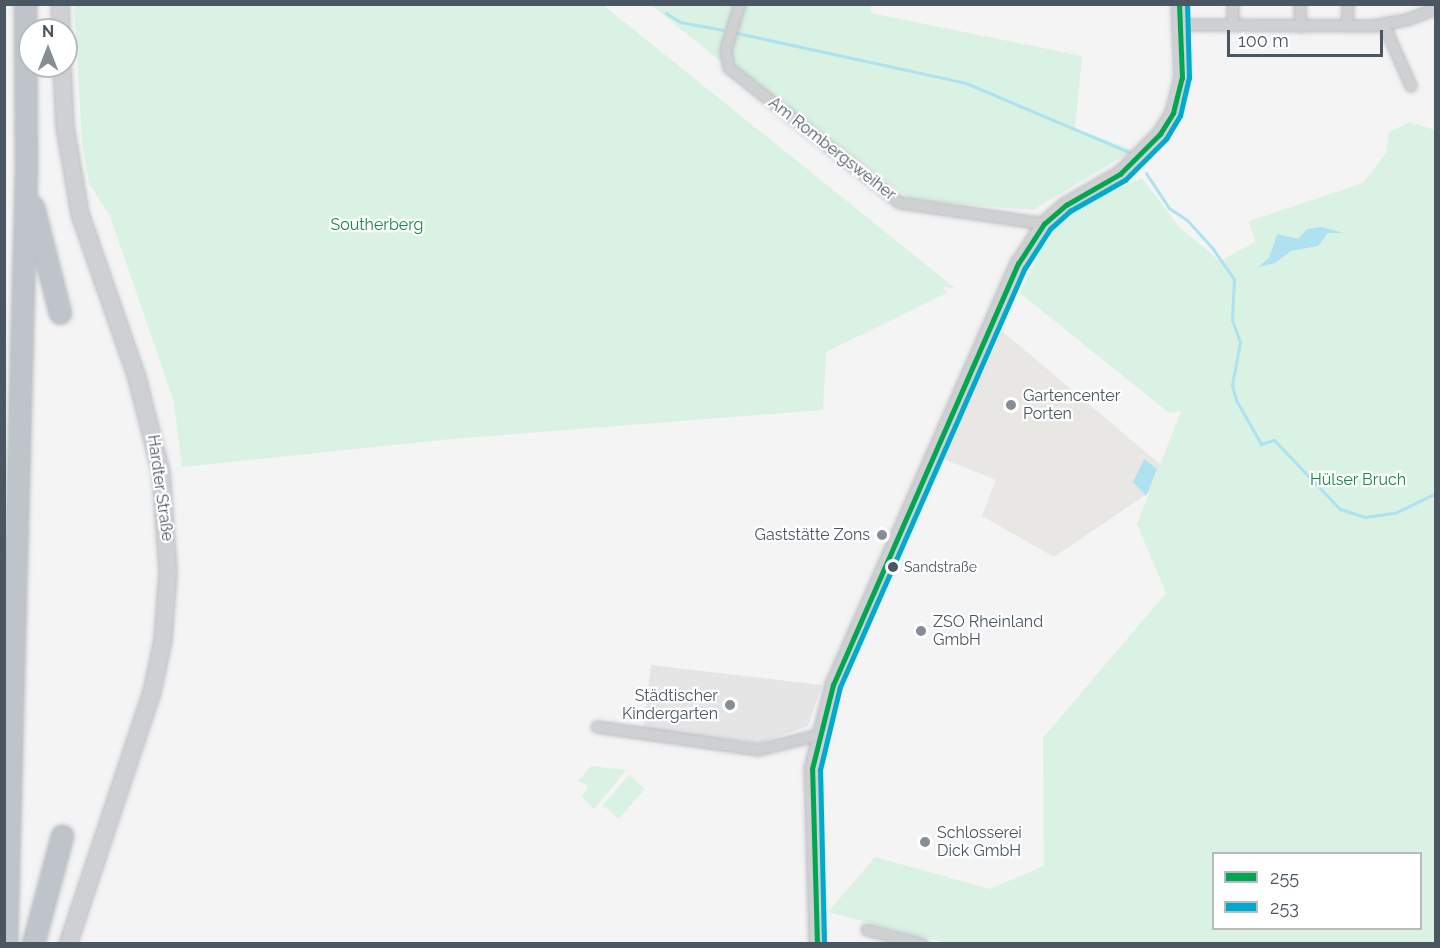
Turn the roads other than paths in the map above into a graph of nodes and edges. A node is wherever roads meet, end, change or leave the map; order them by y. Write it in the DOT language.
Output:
graph roads {
  1 [pos="25,4"];
  2 [pos="740,4"];
  3 [pos="1179,4"];
  4 [pos="1233,4"];
  5 [pos="1300,4"];
  6 [pos="1348,4"];
  7 [pos="1436,9"];
  8 [pos="1182,25"];
  9 [pos="1233,25"];
  10 [pos="1384,25"];
  11 [pos="1347,26"];
  12 [pos="1300,27"];
  13 [pos="63,78"];
  14 [pos="1411,86"];
  15 [pos="26,171"];
  16 [pos="1044,224"];
  17 [pos="60,313"];
  18 [pos="597,727"];
  19 [pos="819,735"];
  20 [pos="62,836"];
  21 [pos="867,930"];
  22 [pos="6,944"];
  23 [pos="33,944"];
  24 [pos="68,944"];
  25 [pos="817,944"];
  26 [pos="922,944"];
  1 -- 15 [label="highway"];
  2 -- 16 [label="street, Am Rombergsweiher"];
  3 -- 8 [label="street"];
  4 -- 9 [label="street"];
  5 -- 12 [label="street"];
  6 -- 11 [label="street"];
  7 -- 10 [label="street"];
  8 -- 9 [label="street"];
  8 -- 16 [label="street"];
  9 -- 12 [label="street"];
  10 -- 11 [label="street"];
  10 -- 14 [label="street"];
  11 -- 12 [label="street"];
  13 -- 24 [label="main road, Hardter Straße"];
  15 -- 17 [label="highway"];
  15 -- 22 [label="highway"];
  16 -- 19 [label="street"];
  18 -- 19 [label="street"];
  19 -- 25 [label="street"];
  20 -- 23 [label="highway"];
  21 -- 26 [label="street"];
}
